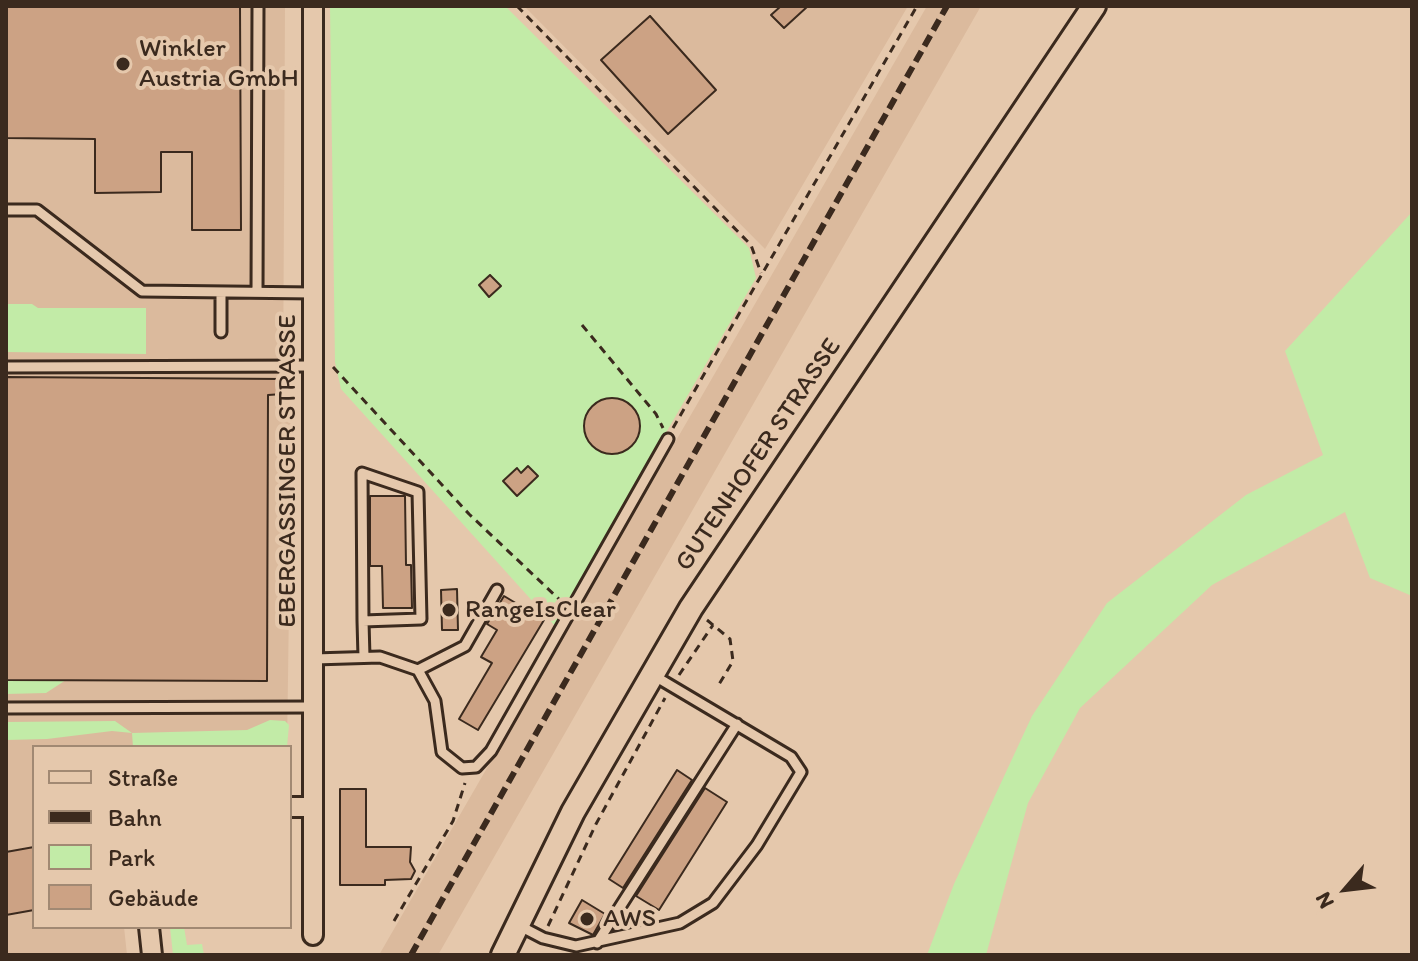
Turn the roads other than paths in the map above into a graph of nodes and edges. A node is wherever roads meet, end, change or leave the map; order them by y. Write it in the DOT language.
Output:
graph roads {
  1 [pos="258,6"];
  2 [pos="313,6"];
  3 [pos="1094,6"];
  4 [pos="6,210"];
  5 [pos="221,292"];
  6 [pos="257,292"];
  7 [pos="314,293"];
  8 [pos="221,332"];
  9 [pos="314,366"];
  10 [pos="6,367"];
  11 [pos="668,439"];
  12 [pos="497,590"];
  13 [pos="363,621"];
  14 [pos="364,657"];
  15 [pos="314,659"];
  16 [pos="418,670"];
  17 [pos="652,674"];
  18 [pos="313,707"];
  19 [pos="6,708"];
  20 [pos="737,724"];
  21 [pos="292,807"];
  22 [pos="313,807"];
  23 [pos="518,925"];
  24 [pos="149,929"];
  25 [pos="313,935"];
  26 [pos="597,943"];
  27 [pos="152,955"];
  28 [pos="503,955"];
  1 -- 6 [label="lane"];
  2 -- 7 [label="street, EBERGASSINGER STRASSE"];
  3 -- 17 [label="street, GUTENHOFER STRASSE"];
  4 -- 5 [label="lane"];
  5 -- 6 [label="lane"];
  5 -- 8 [label="lane"];
  6 -- 7 [label="lane"];
  7 -- 9 [label="street, EBERGASSINGER STRASSE"];
  9 -- 10 [label="lane"];
  9 -- 15 [label="street, EBERGASSINGER STRASSE"];
  11 -- 16 [label="lane"];
  12 -- 16 [label="lane"];
  13 -- 13 [label="lane"];
  13 -- 14 [label="lane"];
  14 -- 15 [label="lane"];
  14 -- 16 [label="lane"];
  15 -- 18 [label="street, EBERGASSINGER STRASSE"];
  17 -- 20 [label="lane"];
  17 -- 23 [label="street, GUTENHOFER STRASSE"];
  18 -- 19 [label="lane"];
  18 -- 22 [label="street, EBERGASSINGER STRASSE"];
  20 -- 26 [label="lane"];
  20 -- 26 [label="lane"];
  21 -- 22 [label="street"];
  22 -- 25 [label="street, EBERGASSINGER STRASSE"];
  23 -- 26 [label="lane"];
  23 -- 28 [label="street, GUTENHOFER STRASSE"];
  24 -- 27 [label="street"];
}
